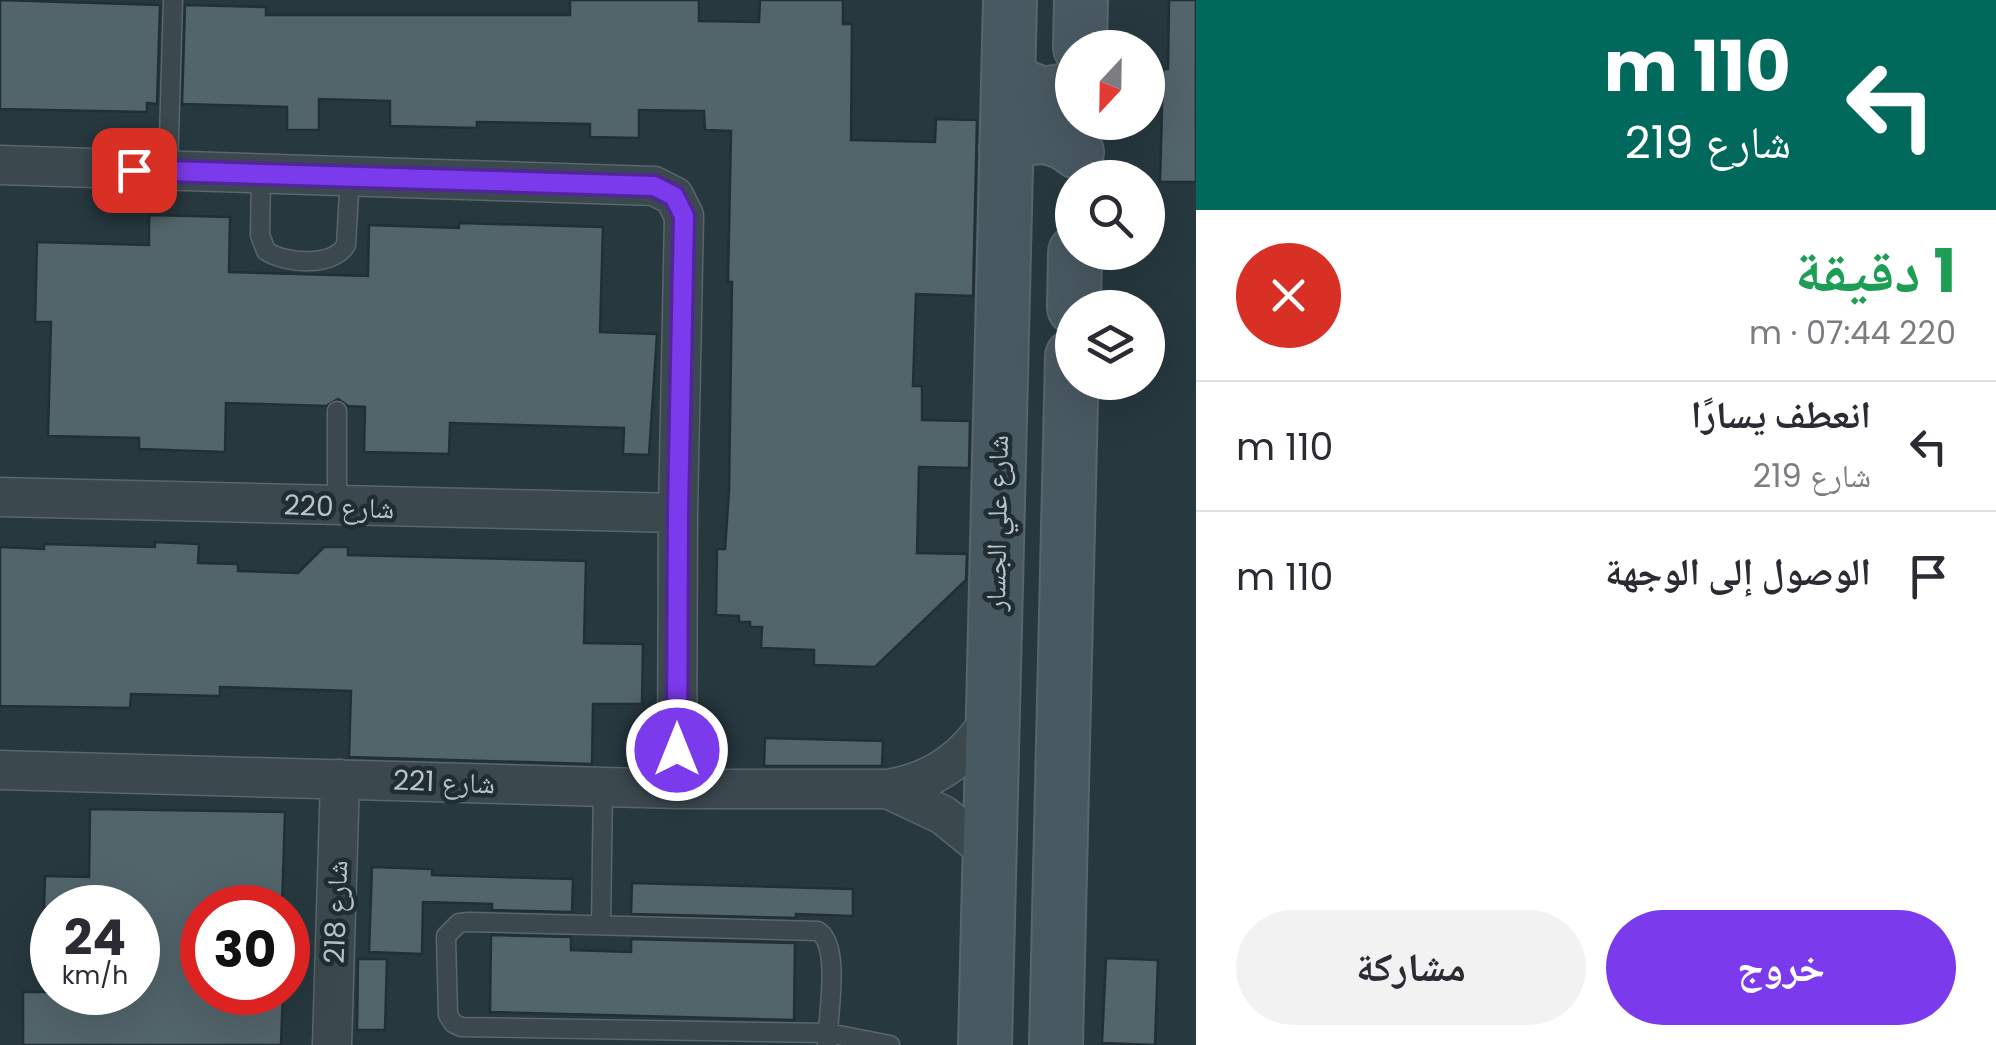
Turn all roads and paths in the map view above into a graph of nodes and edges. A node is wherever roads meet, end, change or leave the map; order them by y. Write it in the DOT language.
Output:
graph roads {
  1 [pos="174,0"];
  2 [pos="1010,0"];
  3 [pos="1081,0"];
  4 [pos="1080,30"];
  5 [pos="1008,80"];
  6 [pos="1055,92"];
  7 [pos="1006,148"];
  8 [pos="1077,150"];
  9 [pos="0,165"];
  10 [pos="168,170"];
  11 [pos="261,173"];
  12 [pos="350,176"];
  13 [pos="1071,400"];
  14 [pos="337,411"];
  15 [pos="0,497"];
  16 [pos="337,506"];
  17 [pos="678,513"];
  18 [pos="993,714"];
  19 [pos="0,770"];
  20 [pos="340,779"];
  21 [pos="603,787"];
  22 [pos="677,789"];
  23 [pos="888,790"];
  24 [pos="990,853"];
  25 [pos="600,925"];
  26 [pos="828,1039"];
  27 [pos="332,1045"];
  28 [pos="890,1045"];
  29 [pos="985,1045"];
  30 [pos="1056,1045"];
  1 -- 10 [label="lane"];
  2 -- 5 [label="street, شارع علي الجسار"];
  3 -- 4 [label="street"];
  5 -- 6 [label="street"];
  5 -- 7 [label="street, شارع علي الجسار"];
  7 -- 8 [label="street"];
  7 -- 18 [label="street, شارع علي الجسار"];
  9 -- 10 [label="street"];
  10 -- 11 [label="street"];
  11 -- 12 [label="street"];
  11 -- 12 [label="lane"];
  12 -- 17 [label="street"];
  13 -- 30 [label="street"];
  14 -- 16 [label="lane"];
  15 -- 16 [label="street, شارع 220"];
  16 -- 17 [label="street, شارع 220"];
  17 -- 22 [label="street"];
  18 -- 23 [label="street, شارع 221"];
  18 -- 24 [label="street, شارع علي الجسار"];
  19 -- 20 [label="street, شارع 221"];
  20 -- 21 [label="street, شارع 221"];
  20 -- 27 [label="street, شارع 218"];
  21 -- 22 [label="street, شارع 221"];
  21 -- 25 [label="lane"];
  22 -- 23 [label="street, شارع 221"];
  23 -- 24 [label="street, شارع 221"];
  24 -- 29 [label="street, شارع علي الجسار"];
  25 -- 26 [label="lane"];
  25 -- 26 [label="lane"];
  26 -- 28 [label="lane"];
}
